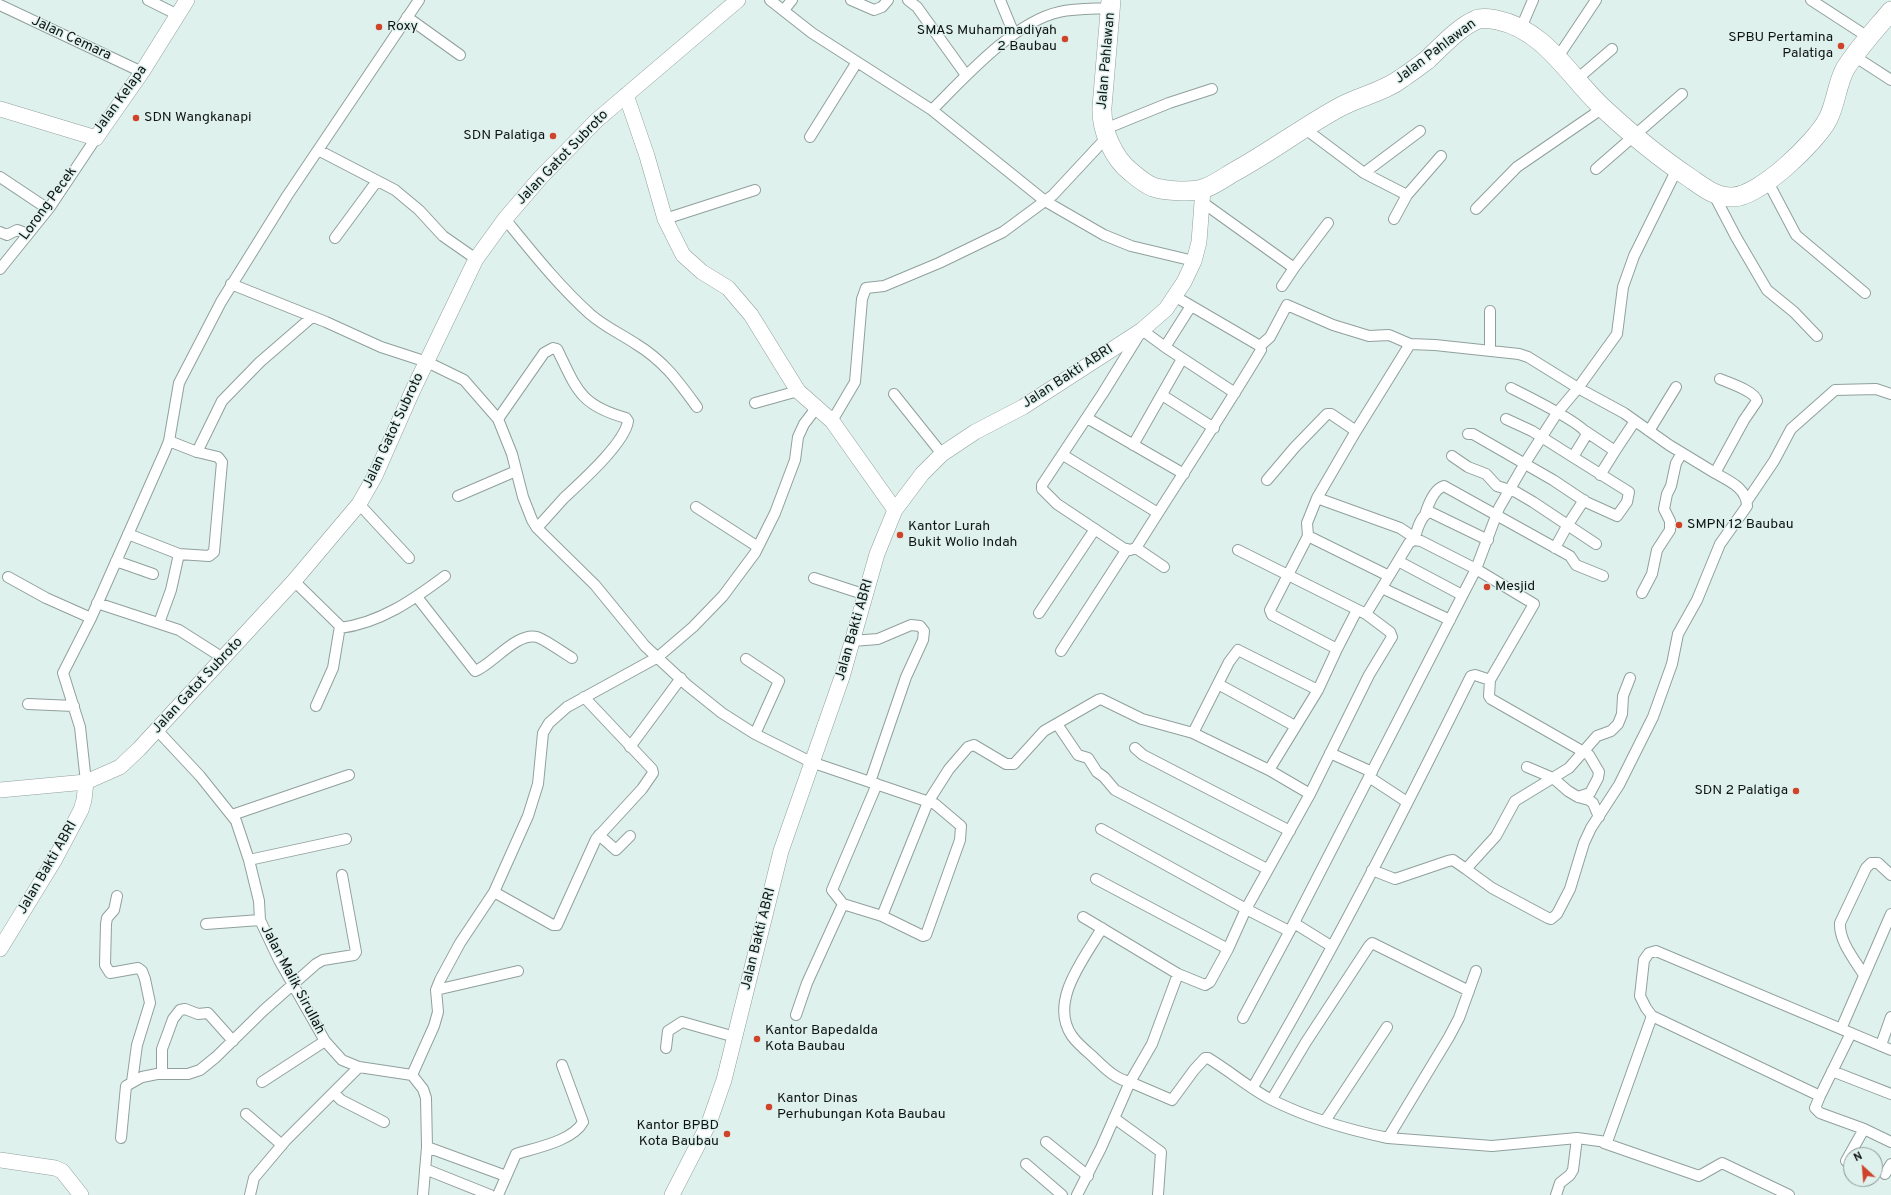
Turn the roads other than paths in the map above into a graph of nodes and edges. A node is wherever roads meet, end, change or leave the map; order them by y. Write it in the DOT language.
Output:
graph roads {
  1 [pos="148,0"];
  2 [pos="187,0"];
  3 [pos="419,0"];
  4 [pos="738,0"];
  5 [pos="770,0"];
  6 [pos="792,0"];
  7 [pos="851,0"];
  8 [pos="888,0"];
  9 [pos="908,0"];
  10 [pos="1000,0"];
  11 [pos="1533,0"];
  12 [pos="1596,0"];
  13 [pos="1811,0"];
  14 [pos="1111,4"];
  15 [pos="0,5"];
  16 [pos="784,10"];
  17 [pos="1891,11"];
  18 [pos="178,15"];
  19 [pos="407,17"];
  20 [pos="1521,28"];
  21 [pos="1014,34"];
  22 [pos="1868,37"];
  23 [pos="1612,49"];
  24 [pos="460,55"];
  25 [pos="1854,56"];
  26 [pos="1558,57"];
  27 [pos="857,62"];
  28 [pos="142,72"];
  29 [pos="966,75"];
  30 [pos="1576,80"];
  31 [pos="1891,80"];
  32 [pos="1212,89"];
  33 [pos="1682,94"];
  34 [pos="626,95"];
  35 [pos="1603,108"];
  36 [pos="0,109"];
  37 [pos="932,110"];
  38 [pos="1304,128"];
  39 [pos="1420,131"];
  40 [pos="1106,133"];
  41 [pos="1634,135"];
  42 [pos="810,137"];
  43 [pos="96,138"];
  44 [pos="318,150"];
  45 [pos="1441,156"];
  46 [pos="1596,169"];
  47 [pos="1677,169"];
  48 [pos="1364,173"];
  49 [pos="0,177"];
  50 [pos="377,181"];
  51 [pos="1768,182"];
  52 [pos="755,190"];
  53 [pos="1713,193"];
  54 [pos="1407,195"];
  55 [pos="1203,196"];
  56 [pos="1045,202"];
  57 [pos="48,209"];
  58 [pos="1476,209"];
  59 [pos="505,219"];
  60 [pos="665,219"];
  61 [pos="1394,219"];
  62 [pos="1328,223"];
  63 [pos="0,232"];
  64 [pos="28,234"];
  65 [pos="335,238"];
  66 [pos="476,259"];
  67 [pos="1194,261"];
  68 [pos="1294,268"];
  69 [pos="0,269"];
  70 [pos="231,284"];
  71 [pos="1282,286"];
  72 [pos="1865,293"];
  73 [pos="1176,296"];
  74 [pos="1191,306"];
  75 [pos="1490,311"];
  76 [pos="312,317"];
  77 [pos="1142,330"];
  78 [pos="1817,336"];
  79 [pos="1410,344"];
  80 [pos="1260,346"];
  81 [pos="1165,347"];
  82 [pos="1490,351"];
  83 [pos="1182,359"];
  84 [pos="427,362"];
  85 [pos="1720,379"];
  86 [pos="1676,387"];
  87 [pos="1511,388"];
  88 [pos="1578,388"];
  89 [pos="798,392"];
  90 [pos="1235,393"];
  91 [pos="894,394"];
  92 [pos="1891,394"];
  93 [pos="1162,395"];
  94 [pos="755,403"];
  95 [pos="817,406"];
  96 [pos="697,407"];
  97 [pos="1557,413"];
  98 [pos="498,418"];
  99 [pos="1087,418"];
  100 [pos="1506,419"];
  101 [pos="832,421"];
  102 [pos="1635,421"];
  103 [pos="1214,428"];
  104 [pos="1356,430"];
  105 [pos="1586,431"];
  106 [pos="1649,431"];
  107 [pos="1468,434"];
  108 [pos="1541,437"];
  109 [pos="169,441"];
  110 [pos="1133,445"];
  111 [pos="1615,451"];
  112 [pos="197,452"];
  113 [pos="1682,453"];
  114 [pos="942,454"];
  115 [pos="1063,455"];
  116 [pos="1452,456"];
  117 [pos="1573,457"];
  118 [pos="1525,463"];
  119 [pos="516,471"];
  120 [pos="1715,473"];
  121 [pos="1184,474"];
  122 [pos="1600,475"];
  123 [pos="1267,480"];
  124 [pos="1509,491"];
  125 [pos="458,496"];
  126 [pos="1317,498"];
  127 [pos="1584,500"];
  128 [pos="1747,501"];
  129 [pos="359,504"];
  130 [pos="696,507"];
  131 [pos="895,510"];
  132 [pos="1158,513"];
  133 [pos="1425,515"];
  134 [pos="1496,515"];
  135 [pos="1567,526"];
  136 [pos="537,528"];
  137 [pos="1095,529"];
  138 [pos="128,534"];
  139 [pos="1308,536"];
  140 [pos="1414,540"];
  141 [pos="1488,540"];
  142 [pos="1596,544"];
  143 [pos="758,547"];
  144 [pos="1555,548"];
  145 [pos="1131,549"];
  146 [pos="1238,550"];
  147 [pos="179,554"];
  148 [pos="409,558"];
  149 [pos="116,561"];
  150 [pos="1398,561"];
  151 [pos="1164,567"];
  152 [pos="1476,569"];
  153 [pos="153,574"];
  154 [pos="445,576"];
  155 [pos="1288,576"];
  156 [pos="1389,576"];
  157 [pos="1603,576"];
  158 [pos="8,577"];
  159 [pos="814,578"];
  160 [pos="294,581"];
  161 [pos="1382,588"];
  162 [pos="1642,592"];
  163 [pos="866,595"];
  164 [pos="1462,595"];
  165 [pos="417,597"];
  166 [pos="97,603"];
  167 [pos="1362,612"];
  168 [pos="1039,613"];
  169 [pos="91,618"];
  170 [pos="1450,620"];
  171 [pos="159,623"];
  172 [pos="340,628"];
  173 [pos="852,641"];
  174 [pos="1337,649"];
  175 [pos="1061,651"];
  176 [pos="658,657"];
  177 [pos="224,658"];
  178 [pos="572,658"];
  179 [pos="746,659"];
  180 [pos="681,678"];
  181 [pos="1630,678"];
  182 [pos="1490,680"];
  183 [pos="1218,684"];
  184 [pos="1318,690"];
  185 [pos="584,697"];
  186 [pos="28,704"];
  187 [pos="74,706"];
  188 [pos="316,706"];
  189 [pos="1058,724"];
  190 [pos="1295,726"];
  191 [pos="157,730"];
  192 [pos="1193,733"];
  193 [pos="755,734"];
  194 [pos="630,747"];
  195 [pos="1135,748"];
  196 [pos="1583,752"];
  197 [pos="1330,753"];
  198 [pos="811,762"];
  199 [pos="1527,767"];
  200 [pos="1269,770"];
  201 [pos="349,775"];
  202 [pos="1370,775"];
  203 [pos="1553,778"];
  204 [pos="86,782"];
  205 [pos="874,783"];
  206 [pos="0,790"];
  207 [pos="1310,794"];
  208 [pos="1578,797"];
  209 [pos="928,802"];
  210 [pos="1407,802"];
  211 [pos="232,815"];
  212 [pos="1599,817"];
  213 [pos="1101,830"];
  214 [pos="1290,831"];
  215 [pos="599,835"];
  216 [pos="630,836"];
  217 [pos="346,839"];
  218 [pos="250,860"];
  219 [pos="1466,869"];
  220 [pos="1267,870"];
  221 [pos="1372,870"];
  222 [pos="342,875"];
  223 [pos="1891,875"];
  224 [pos="1096,879"];
  225 [pos="494,892"];
  226 [pos="117,896"];
  227 [pos="843,904"];
  228 [pos="1246,910"];
  229 [pos="1891,914"];
  230 [pos="882,916"];
  231 [pos="1083,917"];
  232 [pos="260,920"];
  233 [pos="206,924"];
  234 [pos="1291,927"];
  235 [pos="1102,928"];
  236 [pos="1331,946"];
  237 [pos="0,949"];
  238 [pos="1228,949"];
  239 [pos="518,971"];
  240 [pos="1476,971"];
  241 [pos="1178,974"];
  242 [pos="1864,975"];
  243 [pos="293,985"];
  244 [pos="436,990"];
  245 [pos="1469,991"];
  246 [pos="796,1015"];
  247 [pos="1652,1016"];
  248 [pos="1891,1017"];
  249 [pos="1242,1018"];
  250 [pos="1387,1027"];
  251 [pos="1846,1031"];
  252 [pos="735,1037"];
  253 [pos="325,1040"];
  254 [pos="233,1041"];
  255 [pos="1880,1045"];
  256 [pos="666,1048"];
  257 [pos="1891,1050"];
  258 [pos="562,1065"];
  259 [pos="359,1068"];
  260 [pos="1832,1071"];
  261 [pos="162,1074"];
  262 [pos="412,1075"];
  263 [pos="132,1082"];
  264 [pos="262,1082"];
  265 [pos="1130,1082"];
  266 [pos="1253,1087"];
  267 [pos="334,1093"];
  268 [pos="1891,1094"];
  269 [pos="1820,1096"];
  270 [pos="1272,1099"];
  271 [pos="246,1114"];
  272 [pos="1114,1118"];
  273 [pos="1324,1121"];
  274 [pos="384,1122"];
  275 [pos="1864,1129"];
  276 [pos="121,1138"];
  277 [pos="1388,1138"];
  278 [pos="1577,1138"];
  279 [pos="1046,1142"];
  280 [pos="1891,1142"];
  281 [pos="1604,1143"];
  282 [pos="282,1145"];
  283 [pos="427,1147"];
  284 [pos="1854,1147"];
  285 [pos="0,1160"];
  286 [pos="1026,1164"];
  287 [pos="1891,1164"];
  288 [pos="425,1169"];
  289 [pos="1885,1174"];
  290 [pos="506,1176"];
  291 [pos="1088,1176"];
  292 [pos="81,1195"];
  293 [pos="250,1195"];
  294 [pos="423,1195"];
  295 [pos="490,1195"];
  296 [pos="498,1195"];
  297 [pos="672,1195"];
  298 [pos="1062,1195"];
  299 [pos="1077,1195"];
  300 [pos="1158,1195"];
  301 [pos="1556,1195"];
  302 [pos="1789,1195"];
  1 -- 18 [label="street"];
  2 -- 18 [label="street, Jalan Kelapa"];
  3 -- 19 [label="street"];
  4 -- 34 [label="street, Jalan Gatot Subroto"];
  5 -- 16 [label="street"];
  6 -- 16 [label="street"];
  7 -- 8 [label="street"];
  9 -- 29 [label="street"];
  10 -- 21 [label="street"];
  11 -- 20 [label="street"];
  12 -- 26 [label="street"];
  13 -- 22 [label="street"];
  14 -- 21 [label="street"];
  14 -- 40 [label="highway, Jalan Pahlawan"];
  15 -- 28 [label="street, Jalan Cemara"];
  16 -- 27 [label="street"];
  17 -- 22 [label="highway, Jalan Pahlawan"];
  18 -- 28 [label="street, Jalan Kelapa"];
  19 -- 24 [label="street"];
  19 -- 44 [label="street"];
  20 -- 26 [label="highway, Jalan Pahlawan"];
  20 -- 38 [label="highway, Jalan Pahlawan"];
  21 -- 29 [label="street"];
  22 -- 25 [label="highway, Jalan Pahlawan"];
  23 -- 30 [label="street"];
  25 -- 31 [label="street"];
  25 -- 51 [label="highway, Jalan Pahlawan"];
  26 -- 30 [label="highway, Jalan Pahlawan"];
  27 -- 37 [label="street"];
  27 -- 42 [label="street"];
  28 -- 43 [label="street, Jalan Kelapa"];
  29 -- 37 [label="street"];
  30 -- 35 [label="highway, Jalan Pahlawan"];
  32 -- 40 [label="street"];
  33 -- 41 [label="street"];
  34 -- 59 [label="street, Jalan Gatot Subroto"];
  34 -- 60 [label="street"];
  35 -- 41 [label="highway, Jalan Pahlawan"];
  35 -- 58 [label="street"];
  36 -- 43 [label="street, Jalan Kelapa"];
  37 -- 56 [label="street"];
  38 -- 48 [label="street"];
  38 -- 55 [label="highway, Jalan Pahlawan"];
  39 -- 48 [label="street"];
  40 -- 55 [label="highway, Jalan Pahlawan"];
  40 -- 56 [label="street"];
  41 -- 46 [label="street"];
  41 -- 47 [label="highway, Jalan Pahlawan"];
  43 -- 57 [label="street, Lorong Pecek"];
  44 -- 50 [label="street"];
  44 -- 70 [label="street"];
  45 -- 54 [label="street"];
  47 -- 53 [label="highway, Jalan Pahlawan"];
  47 -- 88 [label="street"];
  48 -- 54 [label="street"];
  49 -- 57 [label="street"];
  50 -- 65 [label="street"];
  50 -- 66 [label="street"];
  51 -- 53 [label="highway, Jalan Pahlawan"];
  51 -- 72 [label="street"];
  52 -- 60 [label="street"];
  53 -- 78 [label="street"];
  54 -- 61 [label="street"];
  55 -- 67 [label="street, Jalan Bakti ABRI"];
  55 -- 68 [label="street"];
  56 -- 67 [label="street"];
  56 -- 101 [label="street"];
  57 -- 64 [label="street, Lorong Pecek"];
  59 -- 66 [label="street, Jalan Gatot Subroto"];
  59 -- 96 [label="street"];
  60 -- 89 [label="street"];
  62 -- 68 [label="street"];
  63 -- 64 [label="street"];
  64 -- 69 [label="street, Lorong Pecek"];
  66 -- 84 [label="street, Jalan Gatot Subroto"];
  67 -- 73 [label="street, Jalan Bakti ABRI"];
  68 -- 71 [label="street"];
  70 -- 76 [label="street"];
  70 -- 109 [label="street"];
  73 -- 74 [label="street"];
  73 -- 77 [label="street, Jalan Bakti ABRI"];
  74 -- 80 [label="street"];
  74 -- 81 [label="street"];
  75 -- 82 [label="street"];
  76 -- 84 [label="street"];
  76 -- 112 [label="street"];
  77 -- 81 [label="street"];
  77 -- 99 [label="street"];
  77 -- 114 [label="street, Jalan Bakti ABRI"];
  79 -- 80 [label="street"];
  79 -- 82 [label="street"];
  79 -- 104 [label="street"];
  80 -- 90 [label="street"];
  81 -- 83 [label="street"];
  82 -- 88 [label="street"];
  83 -- 90 [label="street"];
  83 -- 93 [label="street"];
  84 -- 98 [label="street"];
  84 -- 129 [label="street, Jalan Gatot Subroto"];
  85 -- 120 [label="street"];
  86 -- 106 [label="street"];
  87 -- 97 [label="street"];
  88 -- 97 [label="street"];
  88 -- 102 [label="street"];
  89 -- 94 [label="street"];
  89 -- 95 [label="street"];
  90 -- 103 [label="street"];
  91 -- 114 [label="street"];
  92 -- 128 [label="street"];
  93 -- 103 [label="street"];
  93 -- 110 [label="street"];
  95 -- 101 [label="street"];
  95 -- 143 [label="street"];
  97 -- 105 [label="street"];
  97 -- 108 [label="street"];
  98 -- 119 [label="street"];
  98 -- 136 [label="street"];
  99 -- 110 [label="street"];
  99 -- 115 [label="street"];
  100 -- 108 [label="street"];
  101 -- 131 [label="street"];
  102 -- 106 [label="street"];
  102 -- 111 [label="street"];
  103 -- 121 [label="street"];
  104 -- 123 [label="street"];
  104 -- 126 [label="street"];
  105 -- 111 [label="street"];
  105 -- 117 [label="street"];
  106 -- 113 [label="street"];
  107 -- 118 [label="street"];
  108 -- 117 [label="street"];
  108 -- 118 [label="street"];
  109 -- 112 [label="street"];
  109 -- 138 [label="street"];
  110 -- 121 [label="street"];
  111 -- 122 [label="street"];
  112 -- 147 [label="street"];
  113 -- 120 [label="street"];
  113 -- 162 [label="street"];
  114 -- 131 [label="street, Jalan Bakti ABRI"];
  115 -- 132 [label="street"];
  115 -- 137 [label="street"];
  116 -- 124 [label="street"];
  117 -- 122 [label="street"];
  118 -- 124 [label="street"];
  118 -- 127 [label="street"];
  119 -- 125 [label="street"];
  119 -- 136 [label="street"];
  120 -- 128 [label="street"];
  121 -- 132 [label="street"];
  122 -- 127 [label="street"];
  124 -- 134 [label="street"];
  124 -- 135 [label="street"];
  126 -- 139 [label="street"];
  126 -- 140 [label="street"];
  127 -- 135 [label="street"];
  128 -- 212 [label="street"];
  129 -- 148 [label="street"];
  129 -- 160 [label="street, Jalan Gatot Subroto"];
  130 -- 143 [label="street"];
  131 -- 163 [label="street, Jalan Bakti ABRI"];
  132 -- 145 [label="street"];
  133 -- 134 [label="street"];
  133 -- 140 [label="street"];
  133 -- 141 [label="street"];
  134 -- 141 [label="street"];
  134 -- 144 [label="street"];
  135 -- 142 [label="street"];
  135 -- 144 [label="street"];
  136 -- 176 [label="street"];
  137 -- 145 [label="street"];
  137 -- 168 [label="street"];
  138 -- 147 [label="street"];
  138 -- 149 [label="street"];
  139 -- 155 [label="street"];
  139 -- 156 [label="street"];
  140 -- 150 [label="street"];
  140 -- 152 [label="street"];
  141 -- 152 [label="street"];
  143 -- 176 [label="street"];
  144 -- 157 [label="street"];
  145 -- 151 [label="street"];
  145 -- 175 [label="street"];
  146 -- 155 [label="street"];
  147 -- 171 [label="street"];
  149 -- 153 [label="street"];
  149 -- 166 [label="street"];
  150 -- 156 [label="street"];
  150 -- 164 [label="street"];
  152 -- 164 [label="street"];
  152 -- 182 [label="street"];
  154 -- 165 [label="street"];
  155 -- 167 [label="street"];
  155 -- 174 [label="street"];
  156 -- 161 [label="street"];
  158 -- 169 [label="street"];
  159 -- 163 [label="street"];
  160 -- 172 [label="street"];
  160 -- 177 [label="street, Jalan Gatot Subroto"];
  161 -- 167 [label="street"];
  161 -- 170 [label="street"];
  163 -- 173 [label="street, Jalan Bakti ABRI"];
  164 -- 170 [label="street"];
  165 -- 172 [label="street"];
  165 -- 178 [label="street"];
  166 -- 169 [label="street"];
  166 -- 171 [label="street"];
  167 -- 174 [label="street"];
  167 -- 197 [label="street"];
  169 -- 187 [label="street"];
  170 -- 202 [label="street"];
  171 -- 177 [label="street"];
  172 -- 188 [label="street"];
  173 -- 198 [label="street, Jalan Bakti ABRI"];
  173 -- 205 [label="street"];
  174 -- 184 [label="street"];
  176 -- 180 [label="street"];
  176 -- 185 [label="street"];
  177 -- 191 [label="street, Jalan Gatot Subroto"];
  179 -- 193 [label="street"];
  180 -- 193 [label="street"];
  180 -- 194 [label="street"];
  181 -- 196 [label="street"];
  182 -- 196 [label="street"];
  182 -- 210 [label="street"];
  183 -- 184 [label="street"];
  183 -- 190 [label="street"];
  183 -- 192 [label="street"];
  184 -- 190 [label="street"];
  185 -- 194 [label="street"];
  185 -- 225 [label="street"];
  186 -- 187 [label="street"];
  187 -- 204 [label="street"];
  189 -- 192 [label="street"];
  189 -- 209 [label="street"];
  189 -- 220 [label="street"];
  190 -- 200 [label="street"];
  191 -- 204 [label="street, Jalan Gatot Subroto"];
  191 -- 211 [label="street, Jalan Malik Sirullah"];
  192 -- 200 [label="street"];
  193 -- 198 [label="street"];
  194 -- 215 [label="street"];
  195 -- 214 [label="street"];
  196 -- 203 [label="street"];
  196 -- 208 [label="street"];
  197 -- 202 [label="street"];
  197 -- 207 [label="street"];
  198 -- 205 [label="street"];
  198 -- 252 [label="street, Jalan Bakti ABRI"];
  199 -- 203 [label="street"];
  200 -- 207 [label="street"];
  201 -- 211 [label="street"];
  202 -- 210 [label="street"];
  202 -- 234 [label="street"];
  203 -- 208 [label="street"];
  203 -- 219 [label="street"];
  204 -- 206 [label="street, Jalan Gatot Subroto"];
  204 -- 237 [label="street, Jalan Bakti ABRI"];
  205 -- 209 [label="street"];
  205 -- 227 [label="street"];
  207 -- 214 [label="street"];
  208 -- 212 [label="street"];
  209 -- 230 [label="street"];
  209 -- 230 [label="street"];
  210 -- 221 [label="street"];
  211 -- 218 [label="street, Jalan Malik Sirullah"];
  212 -- 219 [label="street"];
  213 -- 228 [label="street"];
  214 -- 220 [label="street"];
  215 -- 216 [label="street"];
  215 -- 225 [label="street"];
  217 -- 218 [label="street"];
  218 -- 232 [label="street, Jalan Malik Sirullah"];
  219 -- 221 [label="street"];
  220 -- 228 [label="street"];
  221 -- 236 [label="street"];
  222 -- 243 [label="street"];
  223 -- 242 [label="street"];
  224 -- 238 [label="street"];
  225 -- 244 [label="street"];
  226 -- 263 [label="street"];
  227 -- 230 [label="street"];
  227 -- 246 [label="street"];
  228 -- 234 [label="street"];
  228 -- 238 [label="street"];
  229 -- 242 [label="street"];
  231 -- 235 [label="street"];
  232 -- 233 [label="street"];
  232 -- 243 [label="street, Jalan Malik Sirullah"];
  234 -- 236 [label="street"];
  234 -- 249 [label="street"];
  235 -- 241 [label="street"];
  235 -- 265 [label="street"];
  236 -- 266 [label="street"];
  238 -- 241 [label="street"];
  239 -- 244 [label="street"];
  240 -- 245 [label="street"];
  241 -- 265 [label="street"];
  242 -- 251 [label="street"];
  243 -- 253 [label="street, Jalan Malik Sirullah"];
  243 -- 254 [label="street"];
  244 -- 262 [label="street"];
  245 -- 270 [label="street"];
  245 -- 277 [label="street"];
  247 -- 251 [label="street"];
  247 -- 269 [label="street"];
  247 -- 281 [label="street"];
  248 -- 255 [label="street"];
  250 -- 273 [label="street"];
  251 -- 255 [label="street"];
  251 -- 260 [label="street"];
  252 -- 256 [label="street"];
  252 -- 297 [label="street, Jalan Bakti ABRI"];
  253 -- 259 [label="street, Jalan Malik Sirullah"];
  253 -- 264 [label="street"];
  254 -- 261 [label="street"];
  254 -- 261 [label="street"];
  255 -- 257 [label="street"];
  258 -- 290 [label="street"];
  259 -- 262 [label="street, Jalan Malik Sirullah"];
  259 -- 267 [label="street"];
  260 -- 268 [label="street"];
  260 -- 269 [label="street"];
  261 -- 263 [label="street"];
  262 -- 283 [label="street"];
  263 -- 276 [label="street"];
  265 -- 266 [label="street"];
  265 -- 272 [label="street"];
  266 -- 270 [label="street"];
  267 -- 274 [label="street"];
  267 -- 282 [label="street"];
  269 -- 275 [label="street"];
  270 -- 273 [label="street"];
  271 -- 282 [label="street"];
  272 -- 291 [label="street"];
  272 -- 300 [label="street"];
  273 -- 277 [label="street"];
  275 -- 280 [label="street"];
  275 -- 284 [label="street"];
  277 -- 278 [label="street"];
  278 -- 281 [label="street"];
  278 -- 301 [label="street"];
  279 -- 291 [label="street"];
  281 -- 302 [label="street"];
  282 -- 293 [label="street"];
  283 -- 288 [label="street"];
  283 -- 290 [label="street"];
  285 -- 292 [label="street"];
  286 -- 298 [label="street"];
  287 -- 289 [label="street"];
  288 -- 294 [label="street"];
  288 -- 295 [label="street"];
  290 -- 296 [label="street"];
  291 -- 299 [label="street"];
}
